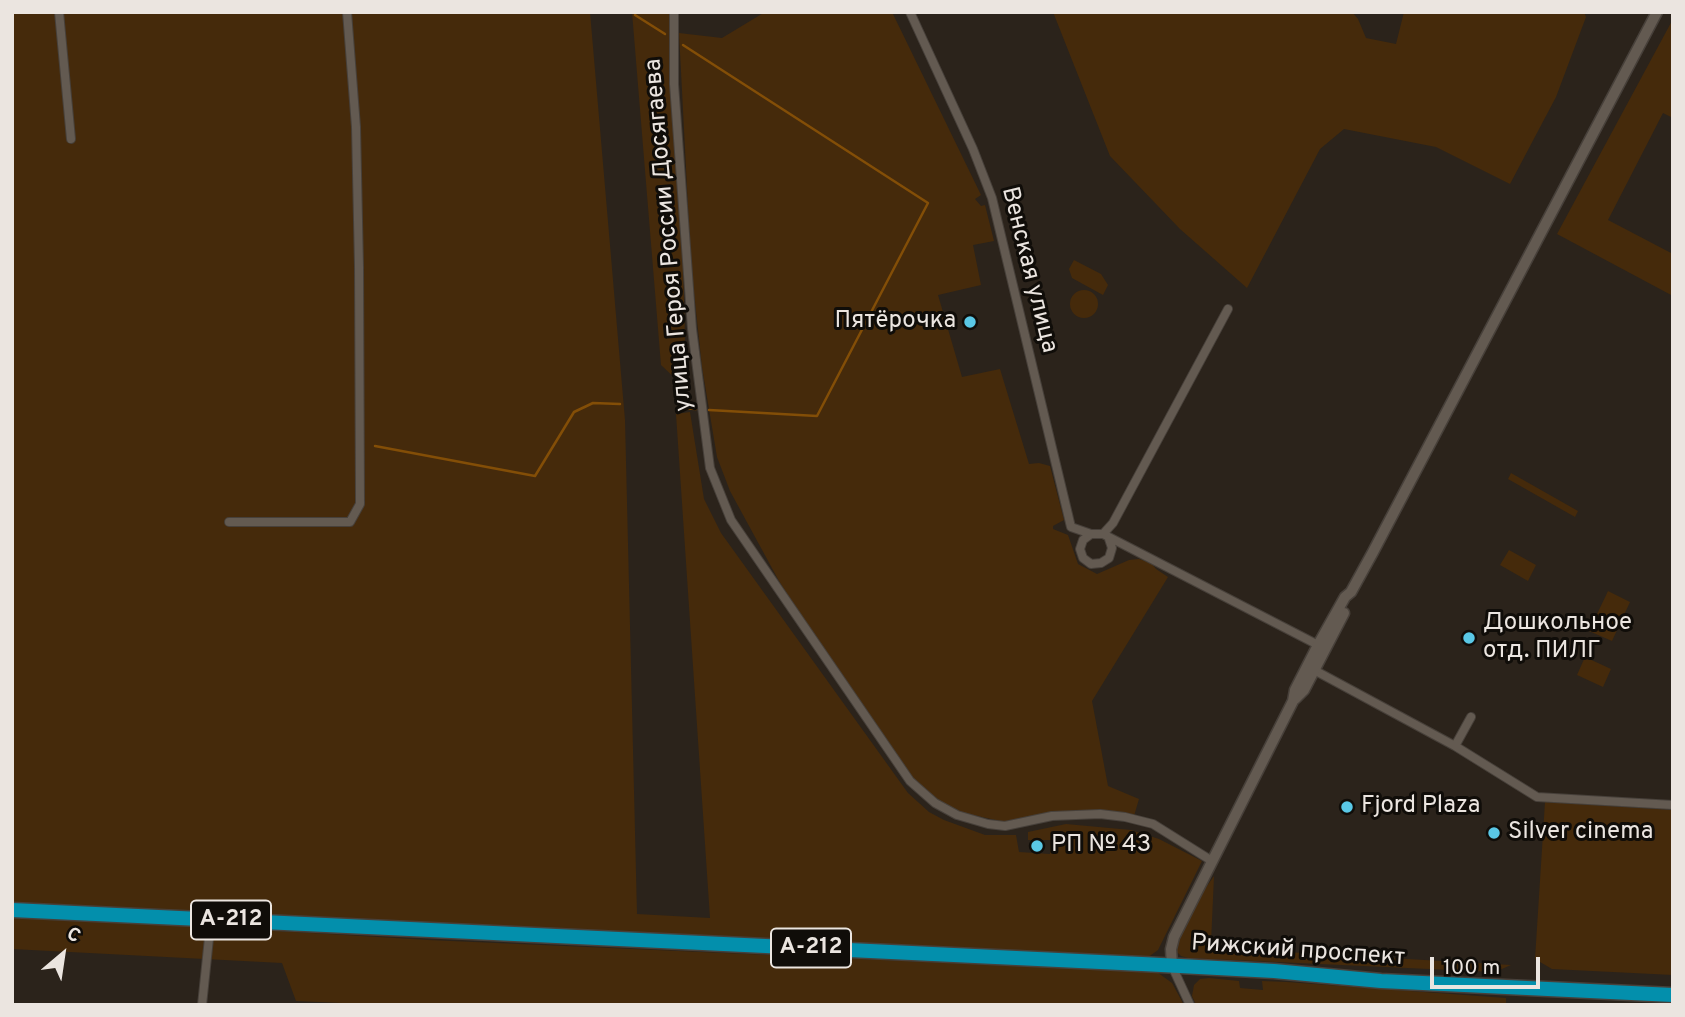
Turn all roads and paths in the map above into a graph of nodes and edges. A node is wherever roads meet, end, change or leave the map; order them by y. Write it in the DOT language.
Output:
graph roads {
  1 [pos="59,12"];
  2 [pos="348,12"];
  3 [pos="674,12"];
  4 [pos="910,12"];
  5 [pos="1657,12"];
  6 [pos="71,139"];
  7 [pos="1228,309"];
  8 [pos="229,522"];
  9 [pos="1091,534"];
  10 [pos="1106,537"];
  11 [pos="1321,647"];
  12 [pos="1314,670"];
  13 [pos="1293,701"];
  14 [pos="1471,717"];
  15 [pos="1455,746"];
  16 [pos="1673,805"];
  17 [pos="1212,861"];
  18 [pos="12,910"];
  19 [pos="211,919"];
  20 [pos="1172,966"];
  21 [pos="1673,995"];
  22 [pos="202,1005"];
  23 [pos="1190,1005"];
  1 -- 6 [label="street"];
  2 -- 8 [label="street"];
  3 -- 17 [label="street, улица Героя России Досягаева"];
  4 -- 9 [label="street, Венская улица"];
  5 -- 11 [label="street"];
  7 -- 10 [label="street"];
  9 -- 10 [label="street"];
  9 -- 10 [label="street"];
  10 -- 11 [label="street"];
  11 -- 12 [label="street"];
  11 -- 13 [label="street"];
  12 -- 13 [label="street"];
  12 -- 15 [label="street"];
  13 -- 17 [label="street"];
  14 -- 15 [label="street"];
  15 -- 16 [label="street"];
  17 -- 20 [label="street"];
  18 -- 19 [label="highway, А-212"];
  19 -- 20 [label="highway, А-212"];
  19 -- 22 [label="street"];
  20 -- 21 [label="highway, Рижский проспект / А-212"];
  20 -- 23 [label="street"];
}
